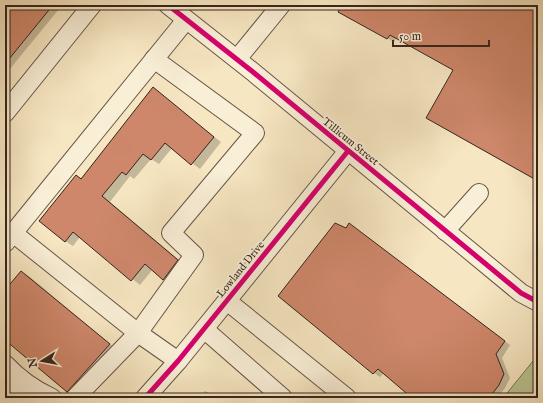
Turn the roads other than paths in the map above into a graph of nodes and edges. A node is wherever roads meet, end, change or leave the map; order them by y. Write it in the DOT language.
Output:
graph roads {
  1 [pos="92,5"];
  2 [pos="168,5"];
  3 [pos="281,5"];
  4 [pos="186,20"];
  5 [pos="154,59"];
  6 [pos="237,59"];
  7 [pos="5,113"];
  8 [pos="348,151"];
  9 [pos="479,193"];
  10 [pos="445,231"];
  11 [pos="9,238"];
  12 [pos="227,301"];
  13 [pos="538,302"];
  14 [pos="204,329"];
  15 [pos="138,333"];
  16 [pos="178,361"];
  17 [pos="5,364"];
  18 [pos="5,387"];
  19 [pos="18,398"];
  20 [pos="52,398"];
  21 [pos="74,398"];
  22 [pos="146,398"];
  23 [pos="283,398"];
  24 [pos="347,398"];
  1 -- 7 [label="street"];
  2 -- 4 [label="street, Tillicum Street"];
  3 -- 6 [label="street"];
  4 -- 5 [label="street"];
  4 -- 6 [label="street, Tillicum Street"];
  5 -- 11 [label="street"];
  5 -- 15 [label="street"];
  6 -- 8 [label="street, Tillicum Street"];
  8 -- 10 [label="street, Tillicum Street"];
  8 -- 12 [label="street, Lowland Drive"];
  9 -- 10 [label="street"];
  10 -- 13 [label="street, Tillicum Street"];
  11 -- 15 [label="street"];
  12 -- 14 [label="street, Lowland Drive"];
  12 -- 24 [label="street"];
  14 -- 16 [label="street, Lowland Drive"];
  14 -- 23 [label="street"];
  15 -- 16 [label="street"];
  15 -- 21 [label="street"];
  16 -- 22 [label="street, Lowland Drive"];
  17 -- 20 [label="street"];
  18 -- 19 [label="street"];
}
